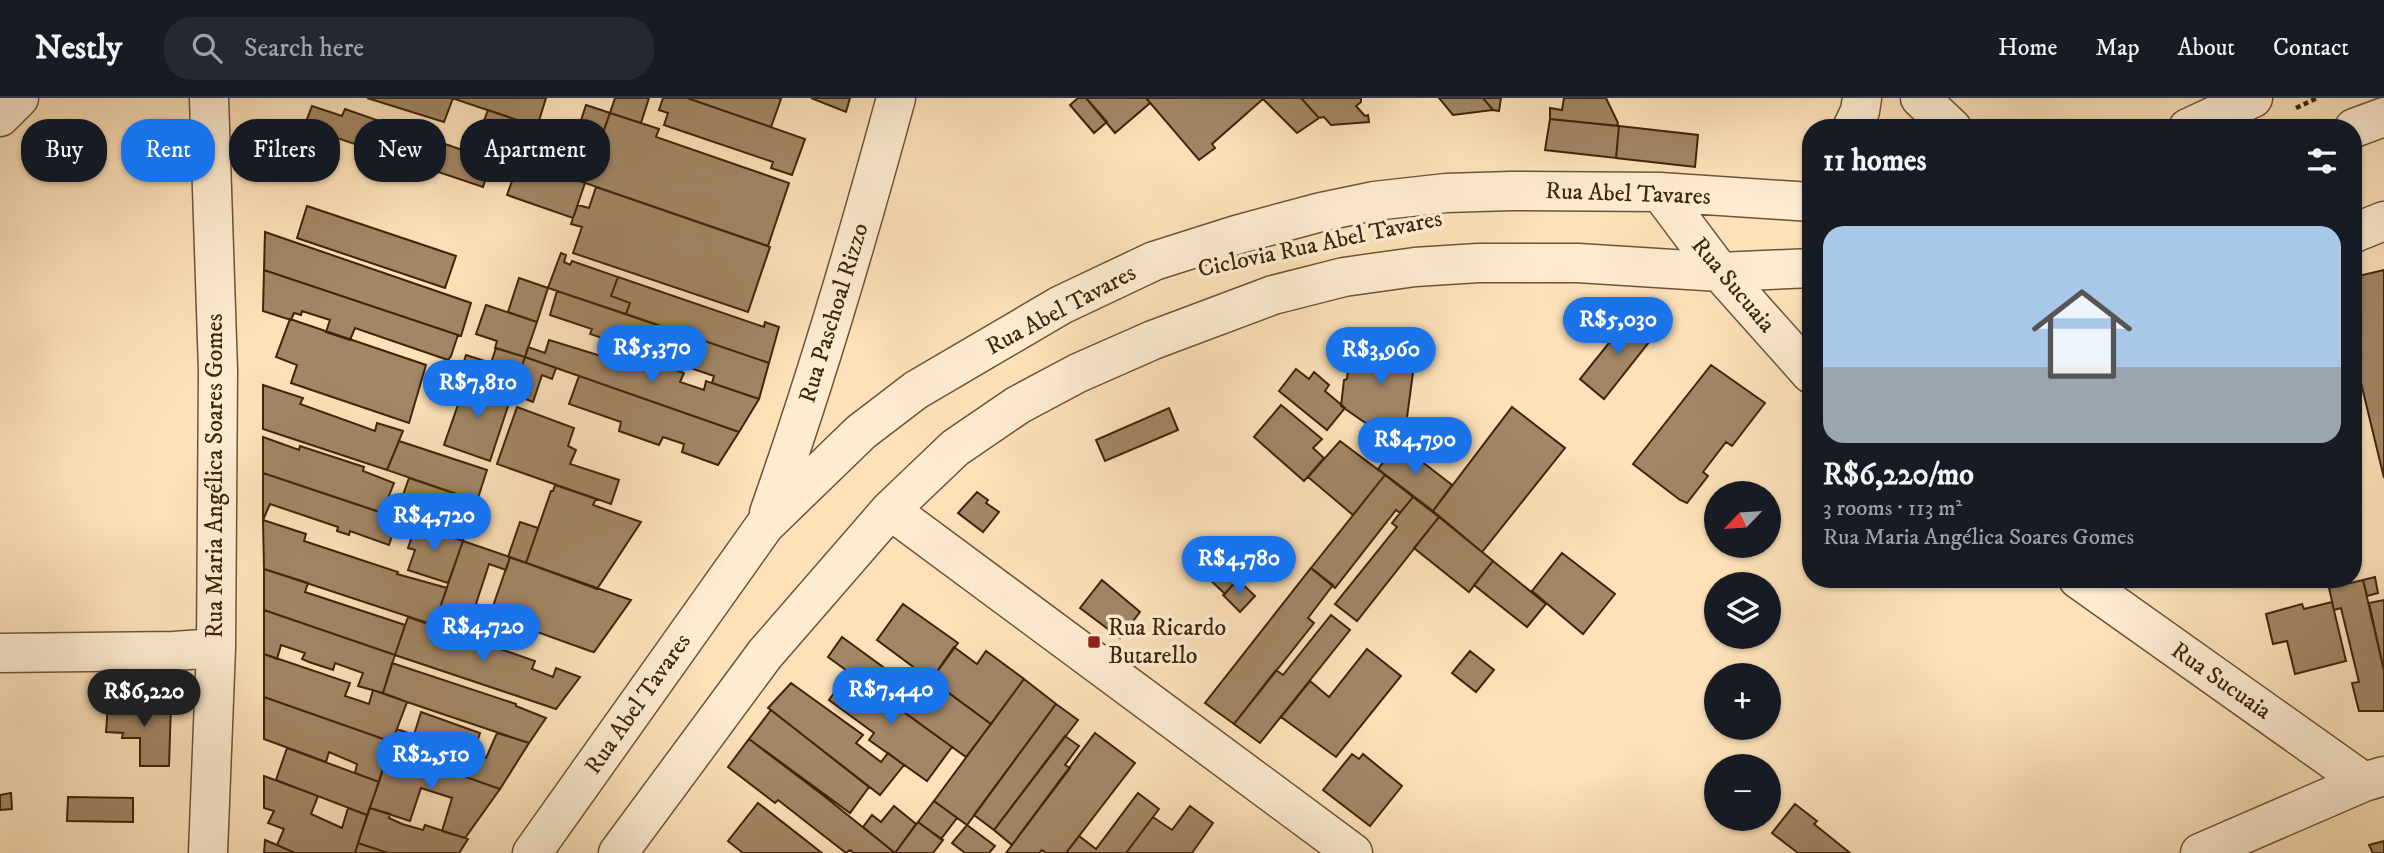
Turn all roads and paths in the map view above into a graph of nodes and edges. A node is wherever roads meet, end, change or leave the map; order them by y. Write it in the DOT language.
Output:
graph roads {
  1 [pos="19,98"];
  2 [pos="209,98"];
  3 [pos="896,98"];
  4 [pos="1863,98"];
  5 [pos="1920,98"];
  6 [pos="2253,98"];
  7 [pos="0,117"];
  8 [pos="2384,117"];
  9 [pos="1856,119"];
  10 [pos="1942,119"];
  11 [pos="2208,119"];
  12 [pos="2362,125"];
  13 [pos="1660,192"];
  14 [pos="1802,196"];
  15 [pos="2384,221"];
  16 [pos="2362,230"];
  17 [pos="1802,268"];
  18 [pos="1720,272"];
  19 [pos="1802,364"];
  20 [pos="890,510"];
  21 [pos="765,525"];
  22 [pos="2091,588"];
  23 [pos="216,648"];
  24 [pos="0,653"];
  25 [pos="2374,779"];
  26 [pos="208,853"];
  27 [pos="532,853"];
  28 [pos="618,853"];
  29 [pos="1353,853"];
  30 [pos="2200,853"];
  1 -- 7 [label="street"];
  2 -- 23 [label="street, Rua Maria Angélica Soares Gomes"];
  3 -- 21 [label="street, Rua Paschoal Rizzo"];
  4 -- 9 [label="street"];
  5 -- 10 [label="street"];
  6 -- 11 [label="street"];
  8 -- 12 [label="street"];
  13 -- 14 [label="street, Rua Abel Tavares"];
  13 -- 18 [label="street, Rua Sucuaia"];
  13 -- 21 [label="street, Rua Abel Tavares"];
  15 -- 16 [label="street"];
  17 -- 18 [label="street"];
  18 -- 19 [label="street, Rua Sucuaia"];
  18 -- 20 [label="street"];
  20 -- 28 [label="street"];
  20 -- 29 [label="street"];
  21 -- 27 [label="street, Rua Abel Tavares"];
  22 -- 25 [label="street, Rua Sucuaia"];
  23 -- 24 [label="street"];
  23 -- 26 [label="street, Rua Maria Angélica Soares Gomes"];
  25 -- 30 [label="street"];
}
